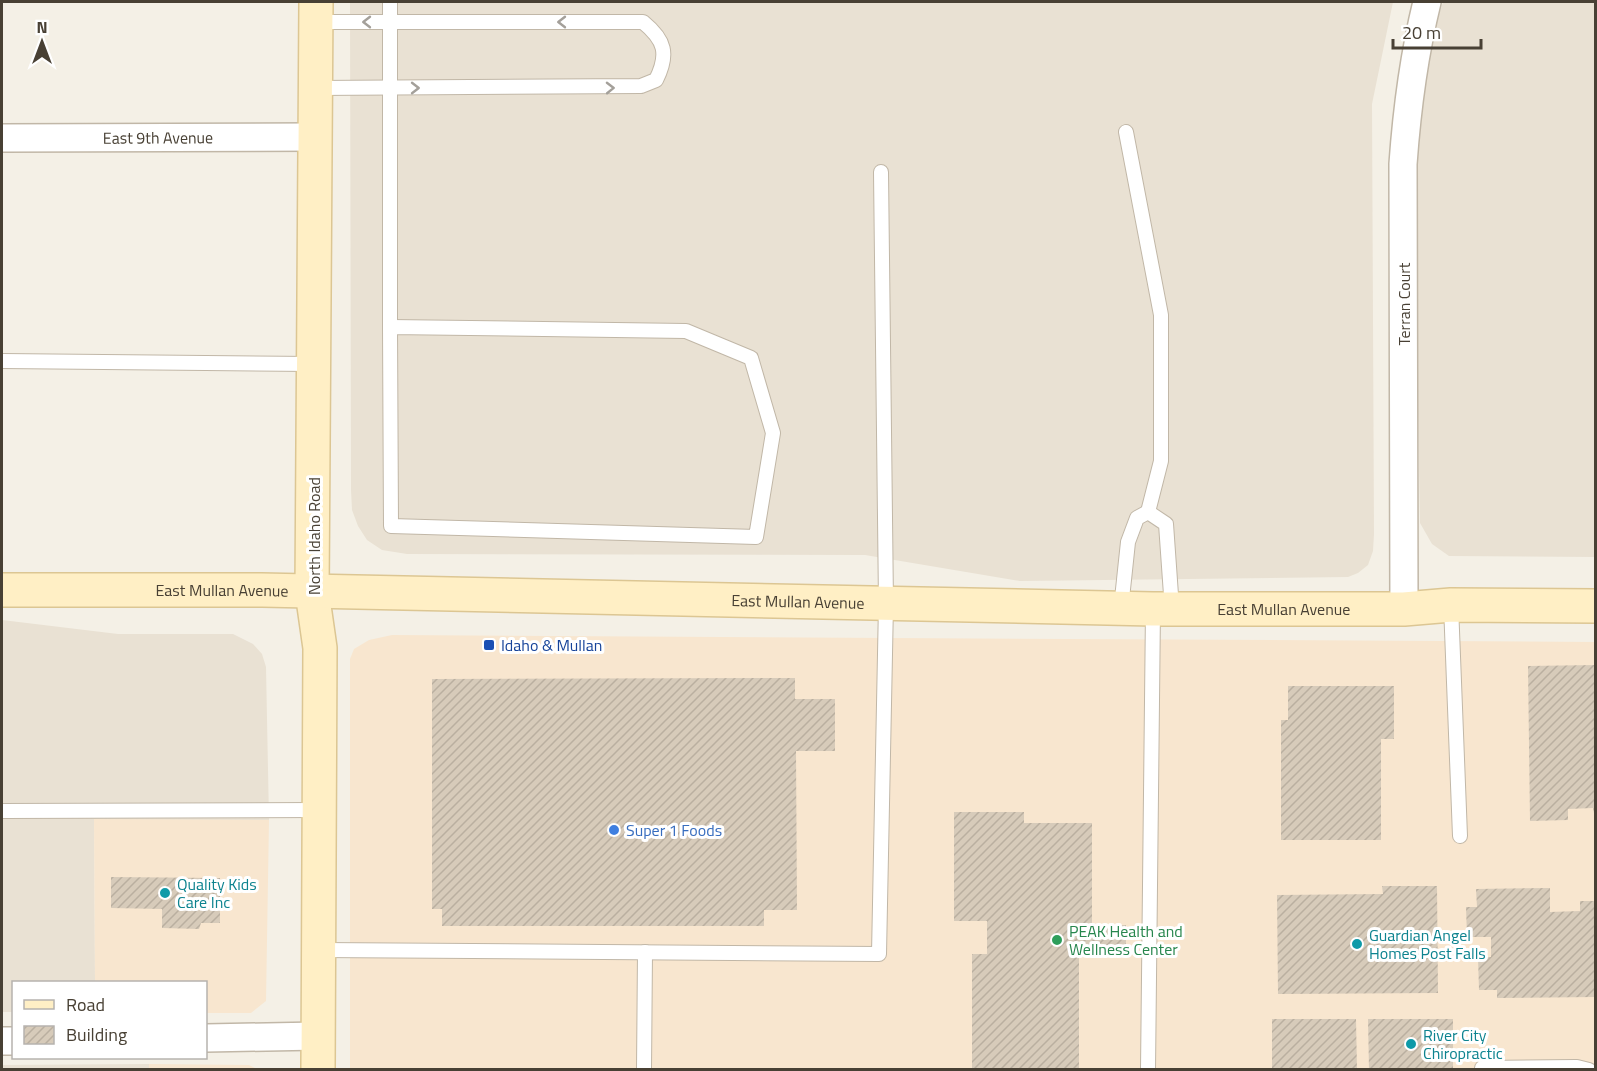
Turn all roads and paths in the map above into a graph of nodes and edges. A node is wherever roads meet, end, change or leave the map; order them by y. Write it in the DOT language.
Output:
graph roads {
  1 [pos="390,2"];
  2 [pos="1427,2"];
  3 [pos="316,12"];
  4 [pos="390,22"];
  5 [pos="315,88"];
  6 [pos="390,88"];
  7 [pos="1126,132"];
  8 [pos="315,137"];
  9 [pos="2,138"];
  10 [pos="881,172"];
  11 [pos="390,327"];
  12 [pos="2,361"];
  13 [pos="312,364"];
  14 [pos="1148,512"];
  15 [pos="2,590"];
  16 [pos="312,592"];
  17 [pos="886,604"];
  18 [pos="1451,605"];
  19 [pos="1596,606"];
  20 [pos="1149,609"];
  21 [pos="1404,609"];
  22 [pos="319,810"];
  23 [pos="2,811"];
  24 [pos="1460,836"];
  25 [pos="318,950"];
  26 [pos="645,952"];
  27 [pos="318,1036"];
  28 [pos="207,1038"];
  29 [pos="1482,1068"];
  30 [pos="318,1070"];
  31 [pos="644,1070"];
  32 [pos="1148,1070"];
  33 [pos="1589,1070"];
  1 -- 4 [label="lane"];
  2 -- 21 [label="street, Terran Court"];
  4 -- 3 [label="lane, one-way"];
  3 -- 5 [label="main road, North Idaho Road"];
  4 -- 6 [label="lane"];
  6 -- 4 [label="lane, one-way"];
  5 -- 6 [label="lane"];
  5 -- 8 [label="main road, North Idaho Road"];
  6 -- 11 [label="lane"];
  7 -- 14 [label="lane"];
  8 -- 9 [label="street, East 9th Avenue"];
  8 -- 13 [label="main road, North Idaho Road"];
  10 -- 17 [label="lane"];
  11 -- 11 [label="lane"];
  12 -- 13 [label="lane"];
  13 -- 16 [label="main road, North Idaho Road"];
  14 -- 20 [label="lane"];
  14 -- 20 [label="lane"];
  15 -- 16 [label="main road, East Mullan Avenue"];
  16 -- 17 [label="main road, East Mullan Avenue"];
  16 -- 22 [label="main road, North Idaho Road"];
  17 -- 20 [label="main road, East Mullan Avenue"];
  17 -- 26 [label="lane"];
  18 -- 19 [label="main road, East Mullan Avenue"];
  18 -- 21 [label="main road, East Mullan Avenue"];
  18 -- 24 [label="lane"];
  20 -- 21 [label="main road, East Mullan Avenue"];
  20 -- 32 [label="lane"];
  22 -- 23 [label="lane"];
  22 -- 25 [label="main road, North Idaho Road"];
  25 -- 26 [label="lane"];
  25 -- 27 [label="main road, North Idaho Road"];
  26 -- 31 [label="lane"];
  27 -- 28 [label="street"];
  27 -- 30 [label="main road, North Idaho Road"];
  29 -- 33 [label="lane"];
}
